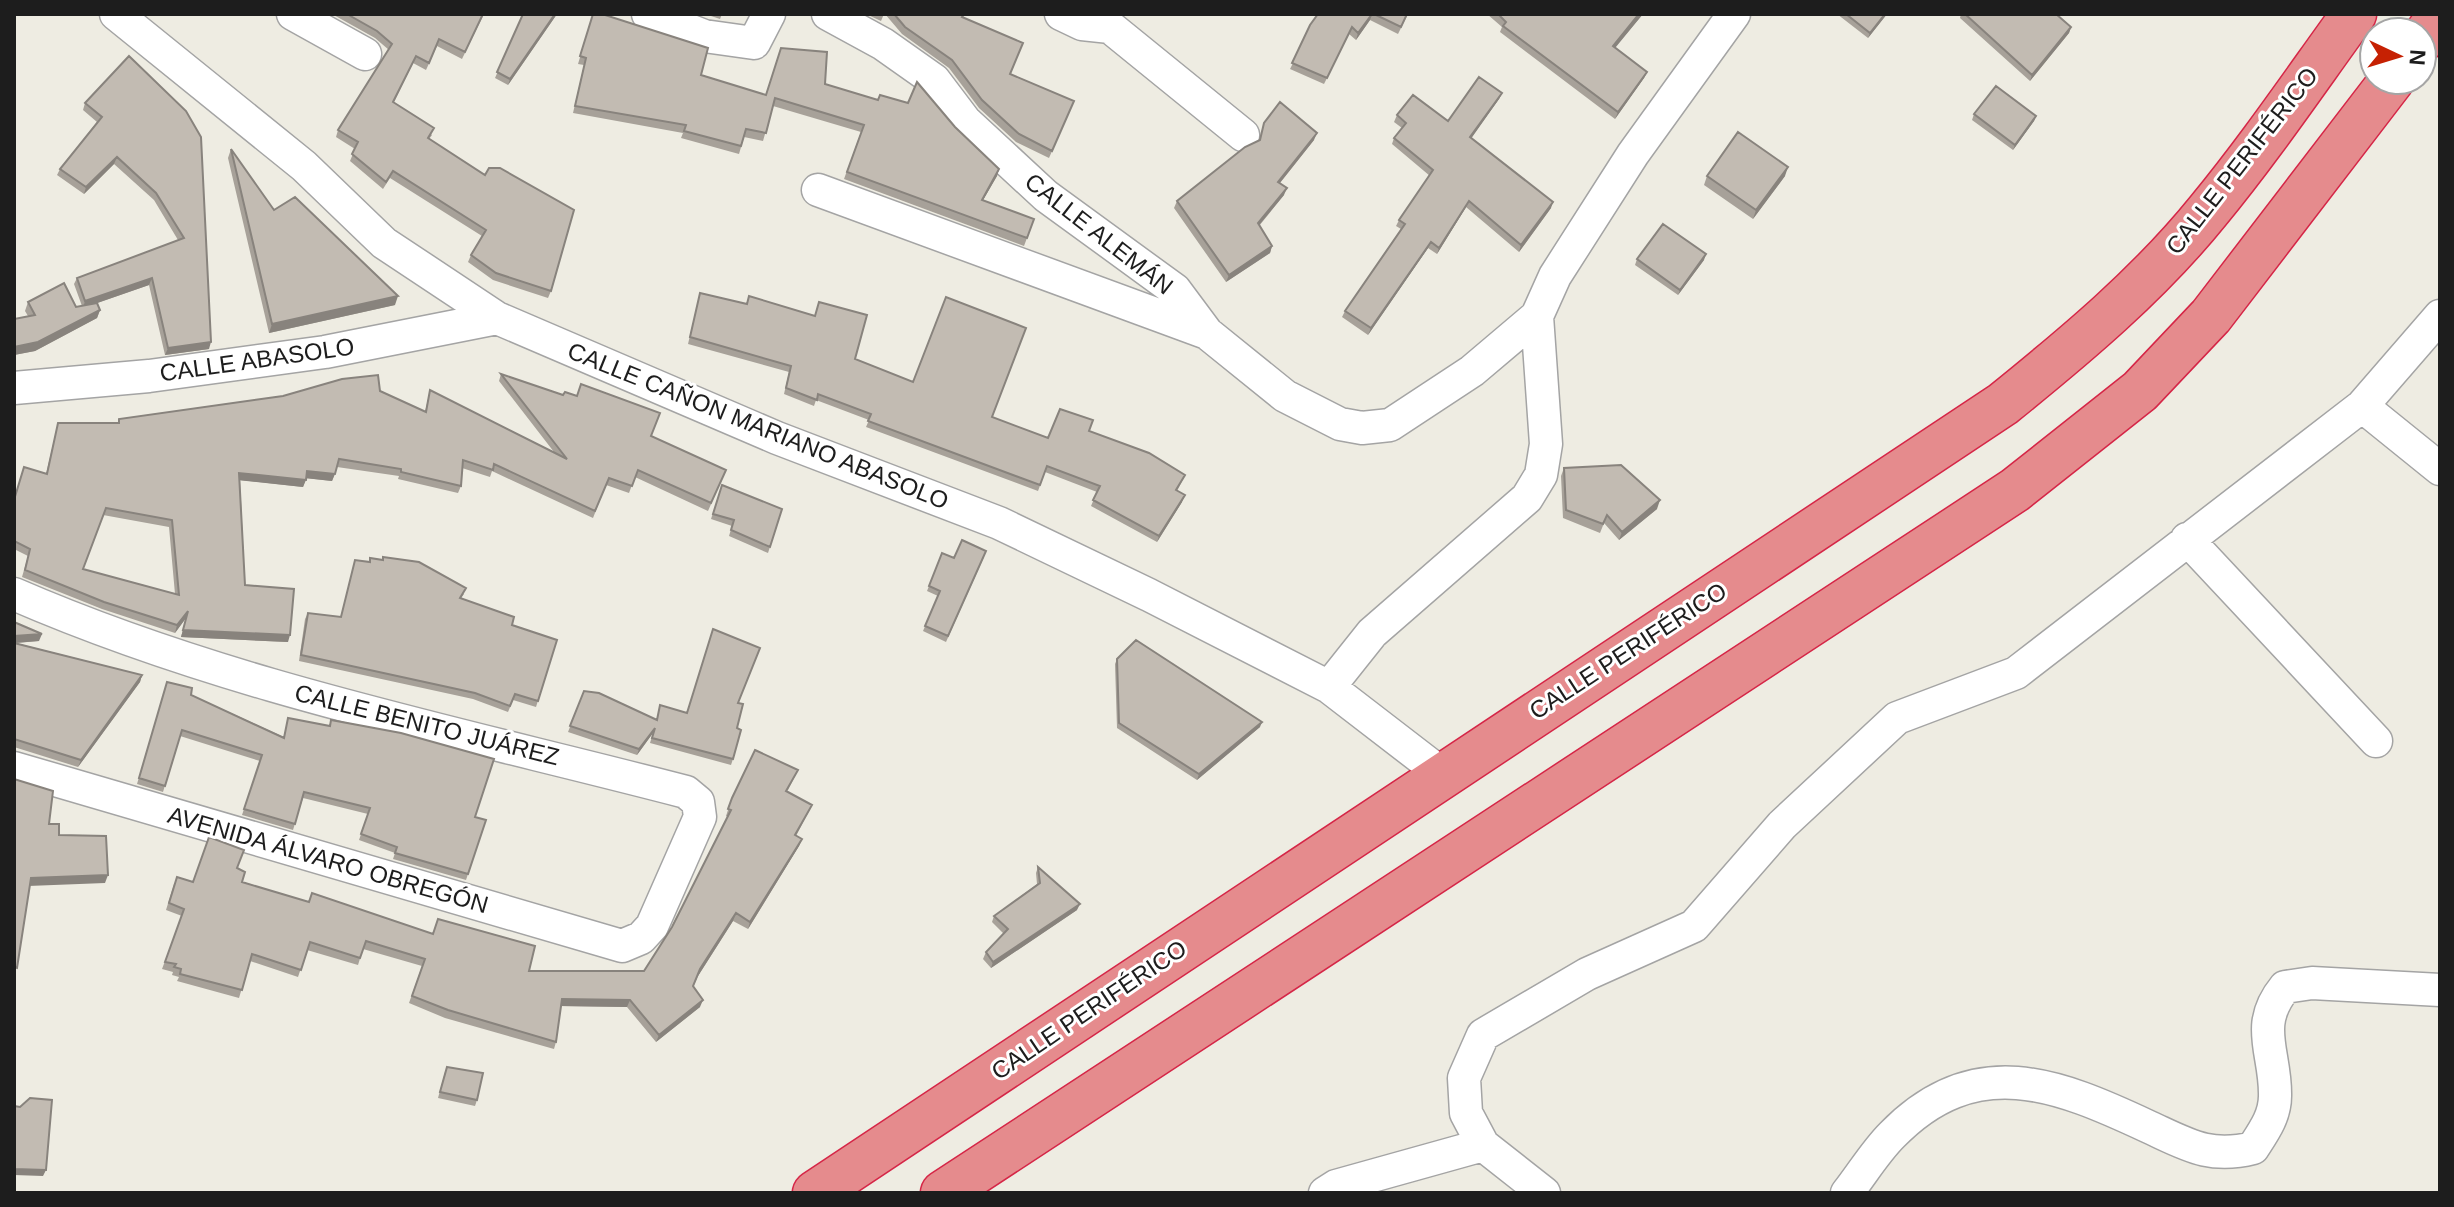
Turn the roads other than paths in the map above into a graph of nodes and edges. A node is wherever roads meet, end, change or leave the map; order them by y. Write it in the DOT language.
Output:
graph roads {
  1 [pos="116,14"];
  2 [pos="293,14"];
  3 [pos="648,14"];
  4 [pos="769,14"];
  5 [pos="828,14"];
  6 [pos="1061,14"];
  7 [pos="1734,14"];
  8 [pos="2354,14"];
  9 [pos="1118,20"];
  10 [pos="365,54"];
  11 [pos="2380,96"];
  12 [pos="1243,135"];
  13 [pos="818,190"];
  14 [pos="1537,316"];
  15 [pos="2440,316"];
  16 [pos="497,318"];
  17 [pos="1207,333"];
  18 [pos="14,388"];
  19 [pos="2362,406"];
  20 [pos="2440,469"];
  21 [pos="2187,539"];
  22 [pos="14,594"];
  23 [pos="1329,687"];
  24 [pos="2376,741"];
  25 [pos="14,768"];
  26 [pos="1442,774"];
  27 [pos="641,938"];
  28 [pos="2440,990"];
  29 [pos="1483,1145"];
  30 [pos="815,1193"];
  31 [pos="943,1193"];
  32 [pos="1325,1193"];
  33 [pos="1544,1193"];
  34 [pos="1847,1193"];
  1 -- 16 [label="street, CALLE CAÑON MARIANO ABASOLO"];
  2 -- 10 [label="street"];
  3 -- 4 [label="street"];
  5 -- 17 [label="street, CALLE ALEMÁN"];
  6 -- 9 [label="street"];
  7 -- 14 [label="street"];
  8 -- 26 [label="highway, CALLE PERIFÉRICO"];
  9 -- 12 [label="street"];
  11 -- 31 [label="highway"];
  13 -- 17 [label="street"];
  14 -- 17 [label="street, CALLE ALEMÁN"];
  14 -- 23 [label="street"];
  15 -- 19 [label="street"];
  16 -- 18 [label="street, CALLE ABASOLO"];
  16 -- 23 [label="street, CALLE CAÑON MARIANO ABASOLO"];
  19 -- 20 [label="street"];
  19 -- 21 [label="street"];
  21 -- 24 [label="street"];
  21 -- 29 [label="street"];
  22 -- 27 [label="street, CALLE BENITO JUÁREZ"];
  23 -- 26 [label="street, CALLE CAÑON MARIANO ABASOLO"];
  25 -- 27 [label="street, AVENIDA ÁLVARO OBREGÓN"];
  26 -- 30 [label="highway, CALLE PERIFÉRICO"];
  28 -- 34 [label="street"];
  29 -- 32 [label="street"];
  29 -- 33 [label="street"];
}
